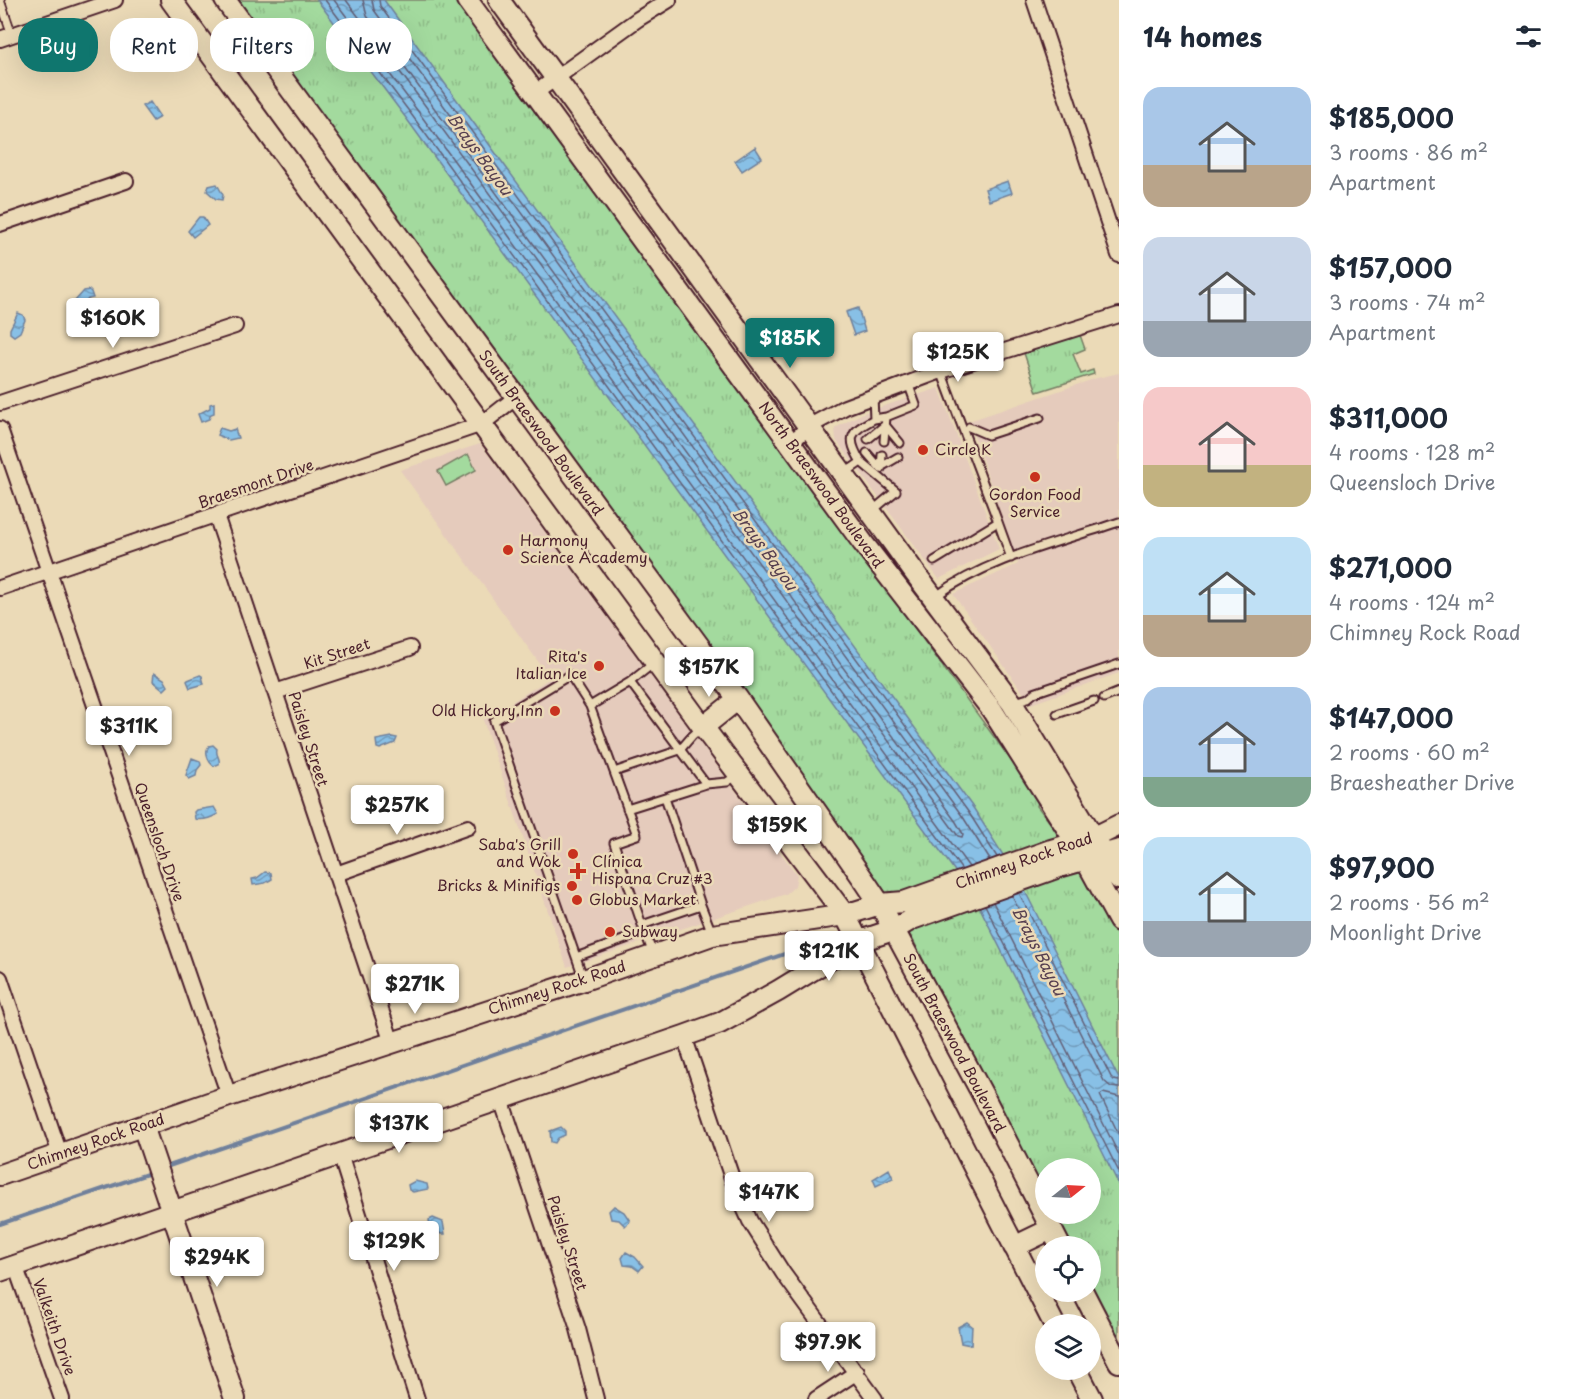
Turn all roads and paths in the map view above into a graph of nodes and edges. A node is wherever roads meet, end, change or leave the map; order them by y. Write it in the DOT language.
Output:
graph roads {
  1 [pos="11,0"];
  2 [pos="115,0"];
  3 [pos="171,0"];
  4 [pos="225,0"];
  5 [pos="467,0"];
  6 [pos="499,0"];
  7 [pos="669,0"];
  8 [pos="1034,0"];
  9 [pos="1,2"];
  10 [pos="6,37"];
  11 [pos="556,77"];
  12 [pos="536,93"];
  13 [pos="126,181"];
  14 [pos="642,195"];
  15 [pos="620,210"];
  16 [pos="0,224"];
  17 [pos="1119,255"];
  18 [pos="725,310"];
  19 [pos="1119,315"];
  20 [pos="235,326"];
  21 [pos="704,326"];
  22 [pos="941,371"];
  23 [pos="908,383"];
  24 [pos="873,396"];
  25 [pos="516,398"];
  26 [pos="0,403"];
  27 [pos="886,417"];
  28 [pos="1040,418"];
  29 [pos="874,419"];
  30 [pos="482,424"];
  31 [pos="885,425"];
  32 [pos="808,427"];
  33 [pos="969,428"];
  34 [pos="0,429"];
  35 [pos="868,439"];
  36 [pos="884,441"];
  37 [pos="900,443"];
  38 [pos="790,444"];
  39 [pos="867,453"];
  40 [pos="882,455"];
  41 [pos="898,457"];
  42 [pos="861,462"];
  43 [pos="881,467"];
  44 [pos="843,475"];
  45 [pos="881,479"];
  46 [pos="870,512"];
  47 [pos="216,515"];
  48 [pos="998,522"];
  49 [pos="1119,522"];
  50 [pos="1011,558"];
  51 [pos="934,561"];
  52 [pos="49,571"];
  53 [pos="0,588"];
  54 [pos="934,598"];
  55 [pos="410,648"];
  56 [pos="657,662"];
  57 [pos="1119,664"];
  58 [pos="630,682"];
  59 [pos="275,692"];
  60 [pos="1119,692"];
  61 [pos="1104,698"];
  62 [pos="738,699"];
  63 [pos="1094,701"];
  64 [pos="1012,703"];
  65 [pos="590,706"];
  66 [pos="1057,714"];
  67 [pos="704,727"];
  68 [pos="680,750"];
  69 [pos="614,772"];
  70 [pos="739,774"];
  71 [pos="706,784"];
  72 [pos="665,797"];
  73 [pos="627,809"];
  74 [pos="1119,825"];
  75 [pos="468,827"];
  76 [pos="1096,848"];
  77 [pos="336,874"];
  78 [pos="1119,879"];
  79 [pos="880,904"];
  80 [pos="701,905"];
  81 [pos="908,910"];
  82 [pos="845,915"];
  83 [pos="1119,921"];
  84 [pos="644,929"];
  85 [pos="893,930"];
  86 [pos="712,935"];
  87 [pos="860,940"];
  88 [pos="654,956"];
  89 [pos="576,957"];
  90 [pos="0,978"];
  91 [pos="584,980"];
  92 [pos="684,1036"];
  93 [pos="392,1043"];
  94 [pos="229,1096"];
  95 [pos="501,1099"];
  96 [pos="143,1126"];
  97 [pos="60,1154"];
  98 [pos="340,1154"];
  99 [pos="0,1175"];
  100 [pos="171,1212"];
  101 [pos="1055,1236"];
  102 [pos="1035,1242"];
  103 [pos="1014,1247"];
  104 [pos="8,1268"];
  105 [pos="1088,1302"];
  106 [pos="1049,1314"];
  107 [pos="1119,1362"];
  108 [pos="857,1372"];
  109 [pos="1082,1380"];
  110 [pos="62,1399"];
  111 [pos="235,1399"];
  112 [pos="417,1399"];
  113 [pos="596,1399"];
  114 [pos="816,1399"];
  115 [pos="875,1399"];
  116 [pos="1092,1399"];
  1 -- 9 [label="lane"];
  2 -- 10 [label="street"];
  3 -- 30 [label="main road"];
  4 -- 25 [label="main road, South Braeswood Boulevard"];
  5 -- 12 [label="main road, North Braeswood Boulevard"];
  6 -- 11 [label="main road, North Braeswood Boulevard"];
  7 -- 11 [label="street"];
  8 -- 17 [label="street"];
  9 -- 10 [label="lane"];
  11 -- 12 [label="street"];
  11 -- 14 [label="main road, North Braeswood Boulevard"];
  12 -- 15 [label="main road, North Braeswood Boulevard"];
  13 -- 16 [label="street"];
  14 -- 15 [label="main road"];
  14 -- 18 [label="main road, North Braeswood Boulevard"];
  15 -- 21 [label="main road, North Braeswood Boulevard"];
  18 -- 21 [label="main road"];
  18 -- 32 [label="main road, North Braeswood Boulevard"];
  19 -- 22 [label="street"];
  20 -- 26 [label="street"];
  21 -- 38 [label="main road, North Braeswood Boulevard"];
  22 -- 23 [label="street"];
  22 -- 48 [label="lane"];
  23 -- 24 [label="street"];
  23 -- 27 [label="lane"];
  24 -- 29 [label="lane"];
  24 -- 32 [label="street"];
  25 -- 30 [label="street, Braesmont Drive"];
  25 -- 62 [label="main road, South Braeswood Boulevard"];
  27 -- 29 [label="lane"];
  27 -- 31 [label="lane"];
  28 -- 33 [label="lane"];
  29 -- 42 [label="lane"];
  30 -- 47 [label="street, Braesmont Drive"];
  30 -- 56 [label="main road"];
  31 -- 35 [label="lane"];
  31 -- 36 [label="lane"];
  31 -- 37 [label="lane"];
  32 -- 38 [label="street"];
  32 -- 44 [label="main road, North Braeswood Boulevard"];
  34 -- 52 [label="street, Queensloch Drive"];
  38 -- 76 [label="main road, North Braeswood Boulevard"];
  39 -- 43 [label="lane"];
  40 -- 43 [label="lane"];
  41 -- 43 [label="lane"];
  42 -- 44 [label="lane"];
  42 -- 45 [label="lane"];
  43 -- 45 [label="lane"];
  44 -- 46 [label="main road, North Braeswood Boulevard"];
  45 -- 46 [label="lane"];
  46 -- 54 [label="main road, North Braeswood Boulevard"];
  47 -- 52 [label="street, Braesmont Drive"];
  47 -- 59 [label="street, Paisley Street"];
  48 -- 50 [label="lane"];
  48 -- 51 [label="lane"];
  49 -- 50 [label="lane"];
  50 -- 54 [label="lane"];
  52 -- 53 [label="street, Braesmont Drive"];
  52 -- 94 [label="street, Queensloch Drive"];
  54 -- 64 [label="main road, North Braeswood Boulevard"];
  55 -- 59 [label="street, Kit Street"];
  56 -- 58 [label="lane"];
  56 -- 67 [label="main road"];
  57 -- 64 [label="lane"];
  58 -- 65 [label="lane"];
  58 -- 68 [label="lane"];
  59 -- 77 [label="street, Paisley Street"];
  60 -- 61 [label="lane"];
  62 -- 67 [label="main road"];
  62 -- 79 [label="main road, South Braeswood Boulevard"];
  63 -- 66 [label="lane"];
  64 -- 76 [label="main road, North Braeswood Boulevard"];
  65 -- 69 [label="lane"];
  65 -- 89 [label="lane"];
  67 -- 68 [label="lane"];
  67 -- 70 [label="main road"];
  68 -- 69 [label="lane"];
  68 -- 71 [label="lane"];
  69 -- 73 [label="lane"];
  70 -- 71 [label="lane"];
  70 -- 82 [label="main road"];
  71 -- 72 [label="lane"];
  72 -- 73 [label="lane"];
  72 -- 80 [label="lane"];
  73 -- 84 [label="lane"];
  74 -- 76 [label="main road, Chimney Rock Road"];
  75 -- 77 [label="street"];
  76 -- 78 [label="main road, North Braeswood Boulevard"];
  76 -- 81 [label="main road, Chimney Rock Road"];
  76 -- 83 [label="main road, North Braeswood Boulevard"];
  77 -- 93 [label="street, Paisley Street"];
  79 -- 81 [label="main road, Chimney Rock Road"];
  79 -- 82 [label="main road, Chimney Rock Road"];
  79 -- 85 [label="main road, South Braeswood Boulevard"];
  80 -- 84 [label="lane"];
  80 -- 86 [label="lane"];
  81 -- 85 [label="main road, Chimney Rock Road"];
  82 -- 86 [label="main road, Chimney Rock Road"];
  82 -- 87 [label="main road"];
  84 -- 88 [label="lane"];
  84 -- 89 [label="lane"];
  85 -- 87 [label="main road, Chimney Rock Road"];
  85 -- 101 [label="main road, South Braeswood Boulevard"];
  86 -- 88 [label="main road, Chimney Rock Road"];
  87 -- 92 [label="main road"];
  87 -- 103 [label="main road"];
  88 -- 91 [label="main road, Chimney Rock Road"];
  89 -- 91 [label="lane"];
  90 -- 97 [label="street"];
  91 -- 93 [label="main road, Chimney Rock Road"];
  92 -- 95 [label="main road"];
  92 -- 108 [label="street"];
  93 -- 94 [label="main road, Chimney Rock Road"];
  94 -- 96 [label="main road, Chimney Rock Road"];
  95 -- 98 [label="main road"];
  95 -- 113 [label="street, Paisley Street"];
  96 -- 97 [label="main road, Chimney Rock Road"];
  96 -- 100 [label="main road"];
  97 -- 99 [label="main road, Chimney Rock Road"];
  98 -- 100 [label="main road"];
  98 -- 112 [label="street"];
  100 -- 104 [label="main road"];
  100 -- 111 [label="main road"];
  102 -- 103 [label="main road"];
  103 -- 106 [label="main road"];
  104 -- 110 [label="street, Valkeith Drive"];
  105 -- 107 [label="main road"];
  108 -- 114 [label="street"];
  108 -- 115 [label="street"];
  109 -- 116 [label="main road"];
}
